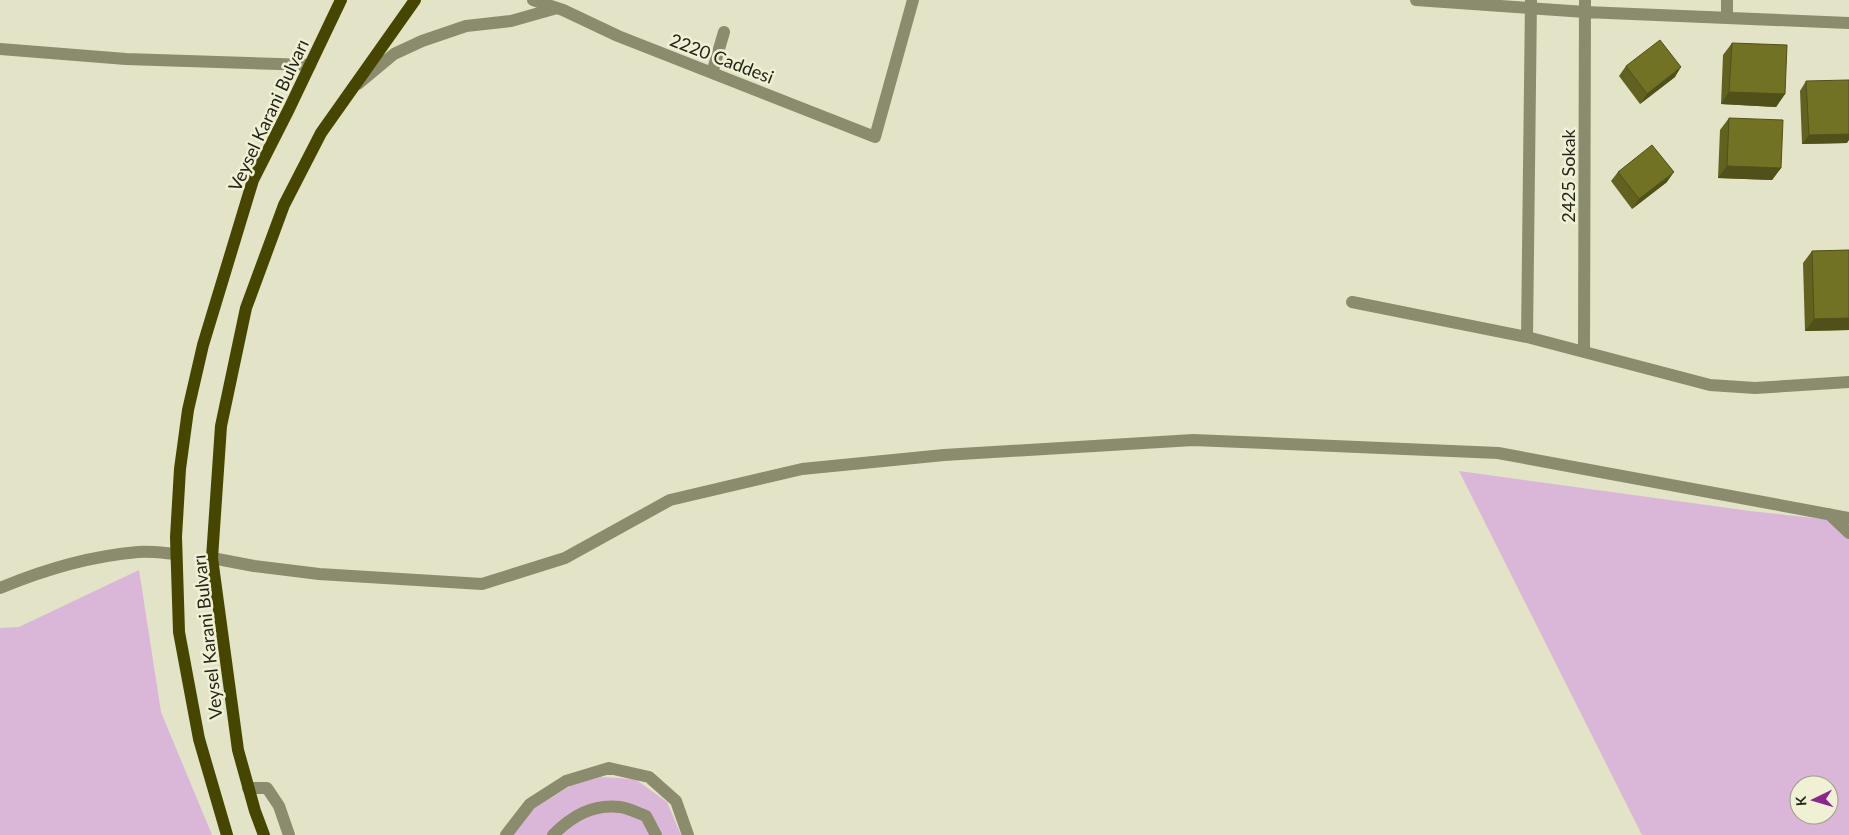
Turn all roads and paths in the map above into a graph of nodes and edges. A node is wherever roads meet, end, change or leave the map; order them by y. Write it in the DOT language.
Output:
graph roads {
  1 [pos="341,0"];
  2 [pos="415,0"];
  3 [pos="533,0"];
  4 [pos="913,0"];
  5 [pos="1416,0"];
  6 [pos="1727,0"];
  7 [pos="559,4"];
  8 [pos="1531,4"];
  9 [pos="1585,6"];
  10 [pos="1727,18"];
  11 [pos="1849,23"];
  12 [pos="724,32"];
  13 [pos="0,49"];
  14 [pos="310,65"];
  15 [pos="712,73"];
  16 [pos="354,88"];
  17 [pos="1352,302"];
  18 [pos="1527,337"];
  19 [pos="1584,352"];
  20 [pos="1849,382"];
  21 [pos="1829,514"];
  22 [pos="1849,518"];
  23 [pos="1849,533"];
  24 [pos="176,554"];
  25 [pos="212,558"];
  26 [pos="0,588"];
  27 [pos="248,788"];
  28 [pos="227,835"];
  29 [pos="264,835"];
  30 [pos="289,835"];
  31 [pos="506,835"];
  32 [pos="553,835"];
  33 [pos="656,835"];
  34 [pos="688,835"];
  1 -- 14 [label="main road, Veysel Karani Bulvarı"];
  2 -- 16 [label="main road, Veysel Karani Bulvarı"];
  3 -- 7 [label="street, 2220 Caddesi"];
  4 -- 15 [label="street, 2220 Caddesi"];
  5 -- 8 [label="street"];
  6 -- 10 [label="street"];
  7 -- 15 [label="street, 2220 Caddesi"];
  7 -- 16 [label="street"];
  8 -- 9 [label="street"];
  8 -- 18 [label="street"];
  9 -- 10 [label="street"];
  9 -- 19 [label="street, 2425 Sokak"];
  10 -- 11 [label="street"];
  12 -- 15 [label="street"];
  13 -- 14 [label="street"];
  14 -- 24 [label="main road, Veysel Karani Bulvarı"];
  16 -- 25 [label="main road, Veysel Karani Bulvarı"];
  17 -- 18 [label="street"];
  18 -- 19 [label="street"];
  19 -- 20 [label="street"];
  21 -- 22 [label="street"];
  21 -- 23 [label="street"];
  21 -- 25 [label="street"];
  24 -- 26 [label="street"];
  24 -- 28 [label="main road, Veysel Karani Bulvarı"];
  25 -- 27 [label="main road, Veysel Karani Bulvarı"];
  27 -- 29 [label="main road, Veysel Karani Bulvarı"];
  27 -- 30 [label="street"];
  31 -- 34 [label="street"];
  32 -- 33 [label="street"];
}
